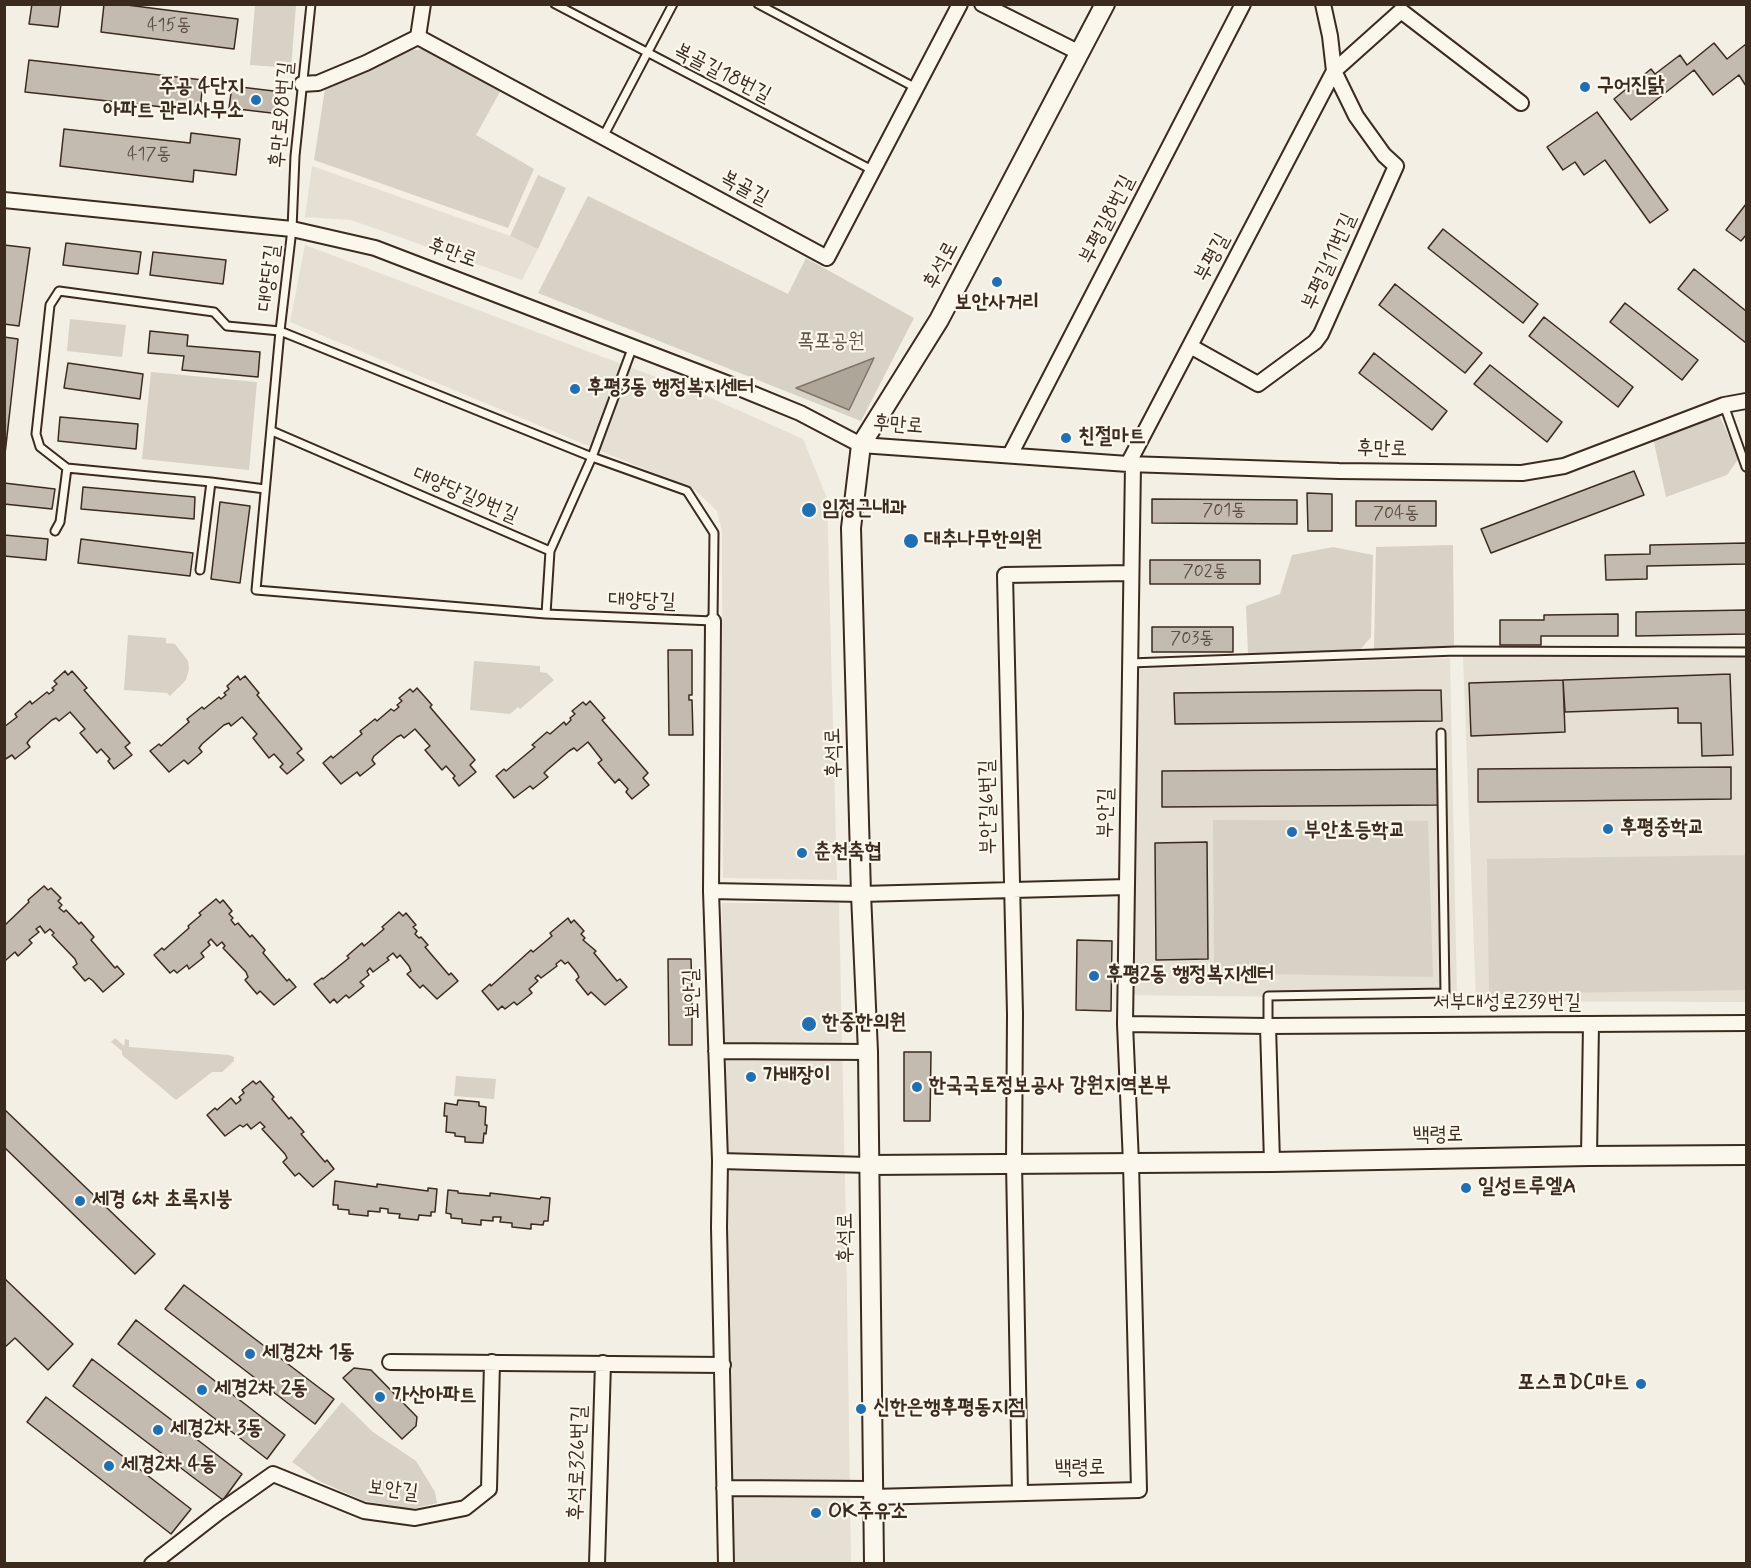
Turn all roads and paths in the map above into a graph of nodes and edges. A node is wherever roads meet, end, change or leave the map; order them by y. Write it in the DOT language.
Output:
graph roads {
  1 [pos="311,4"];
  2 [pos="423,4"];
  3 [pos="555,4"];
  4 [pos="673,4"];
  5 [pos="758,4"];
  6 [pos="960,4"];
  7 [pos="982,4"];
  8 [pos="1105,4"];
  9 [pos="1243,4"];
  10 [pos="1323,4"];
  11 [pos="418,37"];
  12 [pos="1080,53"];
  13 [pos="648,54"];
  14 [pos="1334,71"];
  15 [pos="302,84"];
  16 [pos="916,88"];
  17 [pos="1521,103"];
  18 [pos="603,137"];
  19 [pos="874,171"];
  20 [pos="4,200"];
  21 [pos="292,229"];
  22 [pos="280,331"];
  23 [pos="633,346"];
  24 [pos="1190,346"];
  25 [pos="1746,401"];
  26 [pos="1725,405"];
  27 [pos="272,431"];
  28 [pos="861,445"];
  29 [pos="1010,455"];
  30 [pos="592,457"];
  31 [pos="1131,464"];
  32 [pos="1746,467"];
  33 [pos="67,468"];
  34 [pos="211,482"];
  35 [pos="265,489"];
  36 [pos="55,531"];
  37 [pos="550,551"];
  38 [pos="200,570"];
  39 [pos="1130,573"];
  40 [pos="546,614"];
  41 [pos="713,621"];
  42 [pos="1746,652"];
  43 [pos="1130,663"];
  44 [pos="1441,733"];
  45 [pos="1127,886"];
  46 [pos="1012,889"];
  47 [pos="711,891"];
  48 [pos="861,894"];
  49 [pos="1746,1023"];
  50 [pos="1125,1024"];
  51 [pos="1591,1024"];
  52 [pos="1268,1026"];
  53 [pos="716,1051"];
  54 [pos="868,1052"];
  55 [pos="1746,1155"];
  56 [pos="1589,1156"];
  57 [pos="720,1161"];
  58 [pos="1272,1162"];
  59 [pos="1014,1163"];
  60 [pos="1131,1163"];
  61 [pos="869,1165"];
  62 [pos="390,1362"];
  63 [pos="492,1362"];
  64 [pos="603,1363"];
  65 [pos="723,1365"];
  66 [pos="724,1488"];
  67 [pos="872,1493"];
  68 [pos="1020,1493"];
  69 [pos="152,1563"];
  70 [pos="597,1563"];
  71 [pos="726,1563"];
  72 [pos="874,1563"];
  1 -- 15 [label="lane, 후만로98번길"];
  2 -- 11 [label="street"];
  3 -- 13 [label="lane, 복골길18번길"];
  4 -- 13 [label="lane"];
  5 -- 16 [label="lane"];
  6 -- 16 [label="street, 복골길"];
  7 -- 12 [label="street"];
  8 -- 12 [label="street, 후석로"];
  9 -- 29 [label="street, 부평길8번길"];
  10 -- 14 [label="street"];
  11 -- 15 [label="street"];
  11 -- 18 [label="street, 복골길"];
  12 -- 28 [label="street, 후석로"];
  13 -- 18 [label="lane"];
  13 -- 19 [label="lane, 복골길18번길"];
  14 -- 17 [label="street, 부평길"];
  14 -- 24 [label="street, 부평길"];
  14 -- 24 [label="street, 부평길11번길"];
  15 -- 21 [label="lane, 후만로98번길"];
  16 -- 19 [label="street, 복골길"];
  18 -- 19 [label="street, 복골길"];
  20 -- 21 [label="street, 후만로"];
  21 -- 22 [label="lane, 대양당길"];
  21 -- 23 [label="street, 후만로"];
  22 -- 27 [label="lane, 대양당길"];
  22 -- 30 [label="lane, 대양당길"];
  22 -- 33 [label="lane"];
  23 -- 28 [label="street, 후만로"];
  23 -- 30 [label="lane"];
  24 -- 31 [label="street, 부평길"];
  25 -- 26 [label="street, 후만로"];
  26 -- 31 [label="street, 후만로"];
  26 -- 32 [label="lane"];
  27 -- 35 [label="lane, 대양당길"];
  27 -- 37 [label="lane, 대양당길9번길"];
  28 -- 29 [label="street, 후만로"];
  28 -- 48 [label="street, 후석로"];
  29 -- 31 [label="street, 후만로"];
  30 -- 37 [label="lane"];
  30 -- 41 [label="lane, 대양당길"];
  31 -- 39 [label="street, 부안길"];
  33 -- 34 [label="lane"];
  33 -- 36 [label="lane"];
  34 -- 35 [label="lane"];
  34 -- 38 [label="lane"];
  35 -- 40 [label="lane, 대양당길"];
  37 -- 40 [label="lane"];
  39 -- 43 [label="street, 부안길"];
  39 -- 46 [label="street, 부안길6번길"];
  40 -- 41 [label="lane, 대양당길"];
  41 -- 47 [label="street, 보안길"];
  42 -- 43 [label="lane"];
  43 -- 45 [label="street, 부안길"];
  44 -- 52 [label="lane"];
  45 -- 46 [label="street"];
  45 -- 50 [label="street, 부안길"];
  46 -- 48 [label="street"];
  46 -- 59 [label="street, 부안길6번길"];
  47 -- 48 [label="street"];
  47 -- 53 [label="street, 보안길"];
  48 -- 54 [label="street, 후석로"];
  49 -- 51 [label="street, 서부대성로239번길"];
  50 -- 52 [label="street, 서부대성로239번길"];
  50 -- 60 [label="street, 부안길"];
  51 -- 52 [label="street, 서부대성로239번길"];
  51 -- 56 [label="street"];
  52 -- 58 [label="street"];
  53 -- 54 [label="street"];
  53 -- 57 [label="street, 보안길"];
  54 -- 61 [label="street, 후석로"];
  55 -- 56 [label="street, 백령로"];
  56 -- 58 [label="street, 백령로"];
  57 -- 61 [label="street"];
  57 -- 65 [label="street, 보안길"];
  58 -- 60 [label="street, 백령로"];
  59 -- 60 [label="street, 백령로"];
  59 -- 61 [label="street, 백령로"];
  59 -- 68 [label="street"];
  60 -- 68 [label="street, 백령로"];
  61 -- 67 [label="street, 후석로"];
  62 -- 63 [label="street"];
  63 -- 64 [label="street"];
  63 -- 69 [label="street, 보안길"];
  64 -- 65 [label="street"];
  64 -- 70 [label="street, 후석로326번길"];
  65 -- 66 [label="street, 보안길"];
  66 -- 67 [label="street, 백령로"];
  66 -- 71 [label="street, 보안길"];
  67 -- 68 [label="street, 백령로"];
  67 -- 72 [label="street, 후석로"];
}
